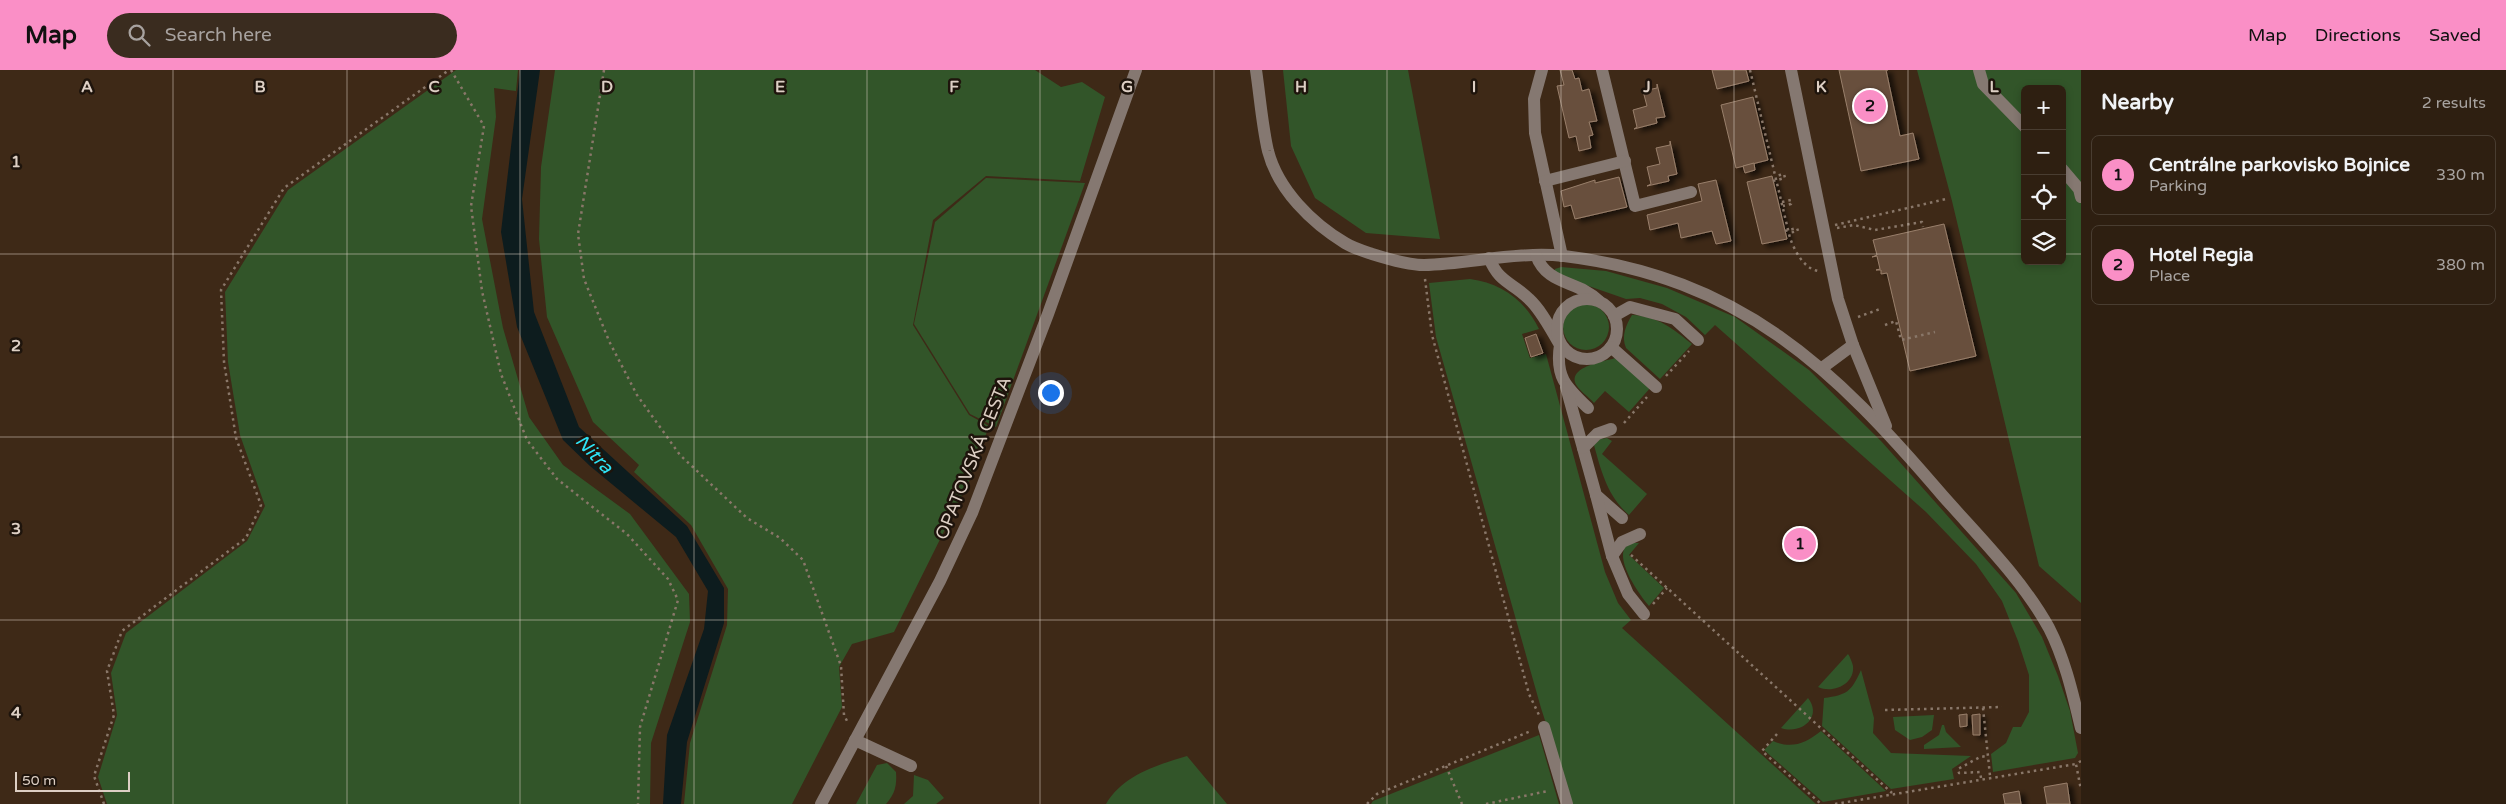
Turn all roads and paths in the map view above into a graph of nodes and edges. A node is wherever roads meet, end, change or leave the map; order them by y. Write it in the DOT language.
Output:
graph roads {
  1 [pos="450,70"];
  2 [pos="604,70"];
  3 [pos="1136,70"];
  4 [pos="1256,70"];
  5 [pos="1542,70"];
  6 [pos="1602,70"];
  7 [pos="1750,70"];
  8 [pos="1791,70"];
  9 [pos="1969,70"];
  10 [pos="1979,70"];
  11 [pos="1983,84"];
  12 [pos="2021,123"];
  13 [pos="1625,162"];
  14 [pos="2066,174"];
  15 [pos="1545,181"];
  16 [pos="1691,192"];
  17 [pos="2081,197"];
  18 [pos="1946,199"];
  19 [pos="1923,228"];
  20 [pos="1536,255"];
  21 [pos="1562,256"];
  22 [pos="1488,258"];
  23 [pos="1424,265"];
  24 [pos="1832,270"];
  25 [pos="1601,302"];
  26 [pos="1880,309"];
  27 [pos="1614,316"];
  28 [pos="1857,317"];
  29 [pos="1886,324"];
  30 [pos="1935,332"];
  31 [pos="1698,340"];
  32 [pos="1560,345"];
  33 [pos="1853,346"];
  34 [pos="1611,347"];
  35 [pos="1681,360"];
  36 [pos="1673,368"];
  37 [pos="1822,368"];
  38 [pos="1566,387"];
  39 [pos="1656,387"];
  40 [pos="1641,403"];
  41 [pos="1588,408"];
  42 [pos="1632,413"];
  43 [pos="1611,428"];
  44 [pos="1887,431"];
  45 [pos="1583,448"];
  46 [pos="1596,494"];
  47 [pos="1622,518"];
  48 [pos="1640,534"];
  49 [pos="1635,550"];
  50 [pos="1612,556"];
  51 [pos="1644,614"];
  52 [pos="2002,707"];
  53 [pos="1983,708"];
  54 [pos="1885,710"];
  55 [pos="1544,726"];
  56 [pos="2081,728"];
  57 [pos="1777,734"];
  58 [pos="855,740"];
  59 [pos="1987,756"];
  60 [pos="2081,762"];
  61 [pos="2076,764"];
  62 [pos="911,766"];
  63 [pos="1446,766"];
  64 [pos="1990,776"];
  65 [pos="1981,778"];
  66 [pos="2081,790"];
  67 [pos="1549,791"];
  68 [pos="1892,793"];
  69 [pos="104,804"];
  70 [pos="638,804"];
  71 [pos="821,804"];
  72 [pos="1367,804"];
  73 [pos="1462,804"];
  74 [pos="1486,804"];
  75 [pos="1566,804"];
  76 [pos="1821,804"];
  77 [pos="1835,804"];
  1 -- 69 [label="path"];
  1 -- 70 [label="path"];
  2 -- 58 [label="path"];
  3 -- 58 [label="street, OPATOVSKÁ CESTA"];
  4 -- 23 [label="street"];
  5 -- 15 [label="street"];
  6 -- 13 [label="street"];
  7 -- 24 [label="path"];
  8 -- 24 [label="street"];
  9 -- 11 [label="street"];
  10 -- 11 [label="street"];
  11 -- 12 [label="street"];
  13 -- 15 [label="street"];
  13 -- 16 [label="street"];
  14 -- 17 [label="street"];
  15 -- 21 [label="street"];
  18 -- 19 [label="path"];
  20 -- 21 [label="street"];
  20 -- 22 [label="street"];
  20 -- 25 [label="street"];
  21 -- 37 [label="street"];
  22 -- 23 [label="street"];
  22 -- 32 [label="street"];
  23 -- 55 [label="path"];
  24 -- 33 [label="street"];
  25 -- 27 [label="street"];
  25 -- 32 [label="street"];
  26 -- 28 [label="path"];
  27 -- 31 [label="street"];
  27 -- 34 [label="street"];
  29 -- 30 [label="path"];
  32 -- 34 [label="street"];
  32 -- 38 [label="street"];
  33 -- 37 [label="street"];
  33 -- 44 [label="street"];
  34 -- 39 [label="street"];
  35 -- 36 [label="path"];
  37 -- 44 [label="street"];
  38 -- 41 [label="street"];
  38 -- 45 [label="street"];
  40 -- 42 [label="path"];
  43 -- 45 [label="street"];
  44 -- 56 [label="street"];
  45 -- 46 [label="street"];
  46 -- 47 [label="street"];
  46 -- 50 [label="street"];
  48 -- 50 [label="street"];
  49 -- 68 [label="path"];
  50 -- 51 [label="street"];
  52 -- 53 [label="path"];
  53 -- 54 [label="path"];
  53 -- 59 [label="path"];
  55 -- 63 [label="path"];
  55 -- 75 [label="street"];
  57 -- 76 [label="path"];
  58 -- 62 [label="street"];
  58 -- 71 [label="street, OPATOVSKÁ CESTA"];
  59 -- 64 [label="path"];
  59 -- 65 [label="path"];
  60 -- 61 [label="path"];
  61 -- 64 [label="path"];
  61 -- 66 [label="path"];
  63 -- 72 [label="path"];
  63 -- 73 [label="path"];
  64 -- 65 [label="path"];
  65 -- 68 [label="path"];
  67 -- 74 [label="path"];
  68 -- 77 [label="path"];
}
